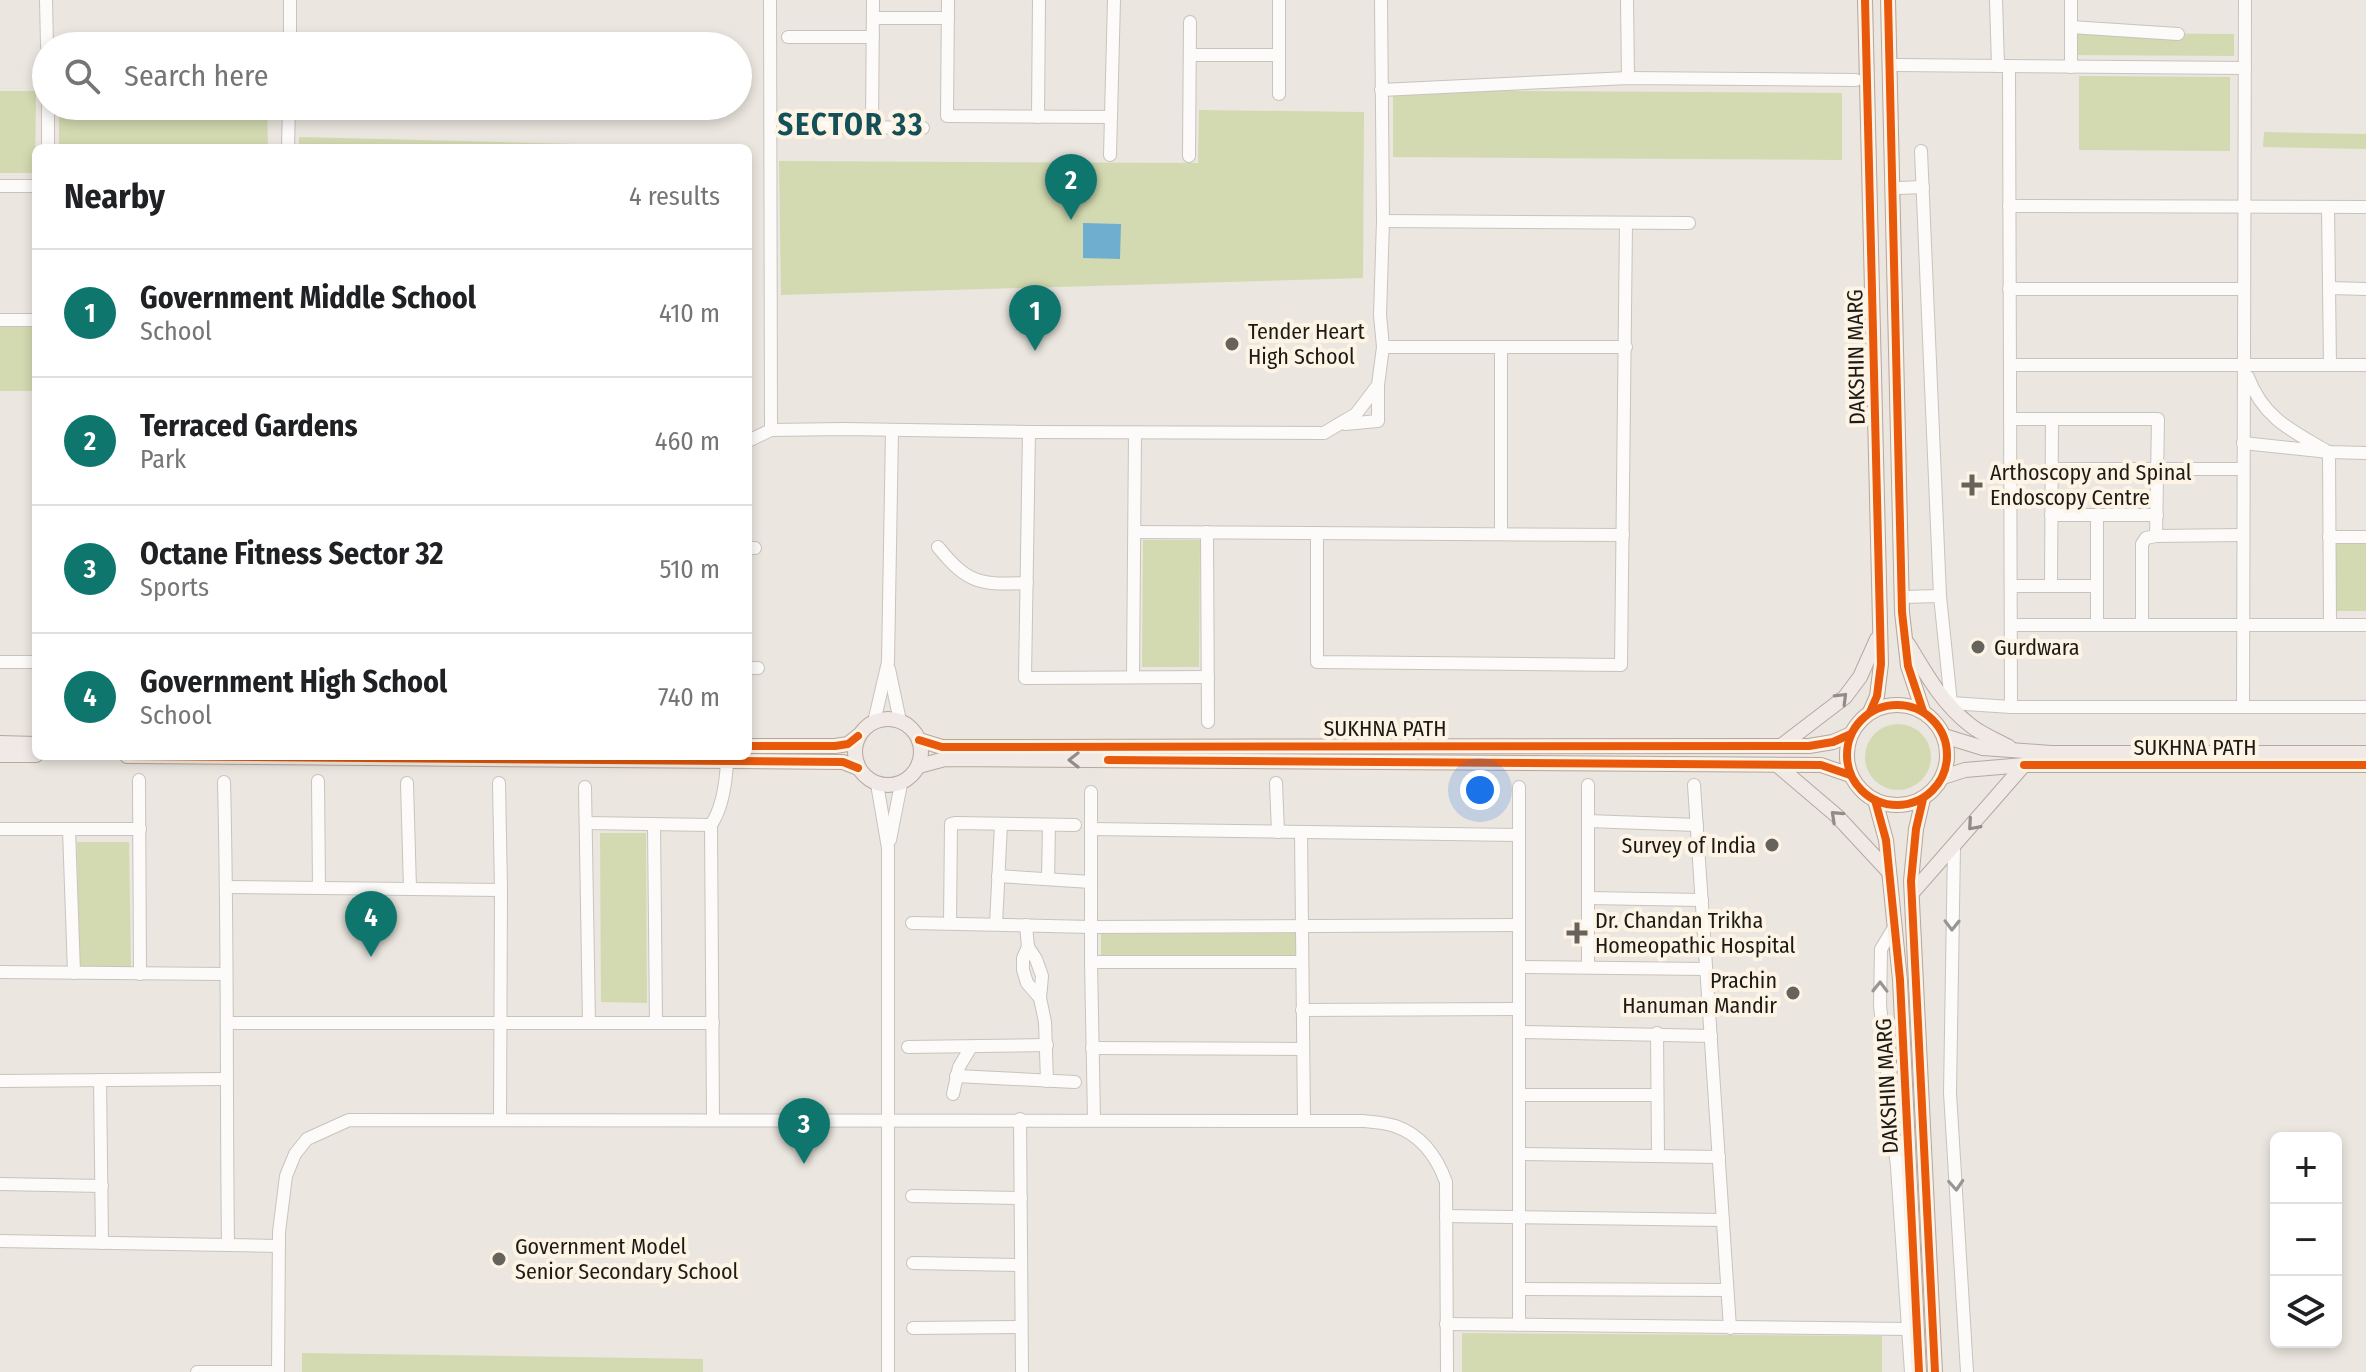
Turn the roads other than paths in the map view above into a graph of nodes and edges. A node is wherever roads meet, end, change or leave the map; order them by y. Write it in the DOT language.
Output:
graph roads {
  1 [pos="46,0"];
  2 [pos="290,0"];
  3 [pos="770,0"];
  4 [pos="873,0"];
  5 [pos="948,0"];
  6 [pos="1039,0"];
  7 [pos="1114,0"];
  8 [pos="1279,0"];
  9 [pos="1381,0"];
  10 [pos="1627,0"];
  11 [pos="1865,0"];
  12 [pos="1888,0"];
  13 [pos="1996,0"];
  14 [pos="2071,0"];
  15 [pos="2245,0"];
  16 [pos="873,18"];
  17 [pos="948,18"];
  18 [pos="1190,22"];
  19 [pos="2071,27"];
  20 [pos="47,32"];
  21 [pos="290,32"];
  22 [pos="2178,34"];
  23 [pos="788,37"];
  24 [pos="873,37"];
  25 [pos="1190,55"];
  26 [pos="1279,55"];
  27 [pos="1896,65"];
  28 [pos="2004,66"];
  29 [pos="2071,67"];
  30 [pos="2245,68"];
  31 [pos="1628,78"];
  32 [pos="1856,80"];
  33 [pos="1381,90"];
  34 [pos="1279,94"];
  35 [pos="1038,117"];
  36 [pos="1111,117"];
  37 [pos="48,120"];
  38 [pos="289,120"];
  39 [pos="786,126"];
  40 [pos="872,127"];
  41 [pos="923,128"];
  42 [pos="48,144"];
  43 [pos="288,144"];
  44 [pos="1921,151"];
  45 [pos="1110,155"];
  46 [pos="1189,156"];
  47 [pos="0,186"];
  48 [pos="32,186"];
  49 [pos="1923,187"];
  50 [pos="1899,188"];
  51 [pos="2009,206"];
  52 [pos="2244,207"];
  53 [pos="2328,207"];
  54 [pos="2366,207"];
  55 [pos="1383,221"];
  56 [pos="1626,223"];
  57 [pos="1689,223"];
  58 [pos="2330,288"];
  59 [pos="2009,289"];
  60 [pos="2244,289"];
  61 [pos="2366,289"];
  62 [pos="0,320"];
  63 [pos="32,320"];
  64 [pos="1383,347"];
  65 [pos="1501,347"];
  66 [pos="1626,347"];
  67 [pos="2010,365"];
  68 [pos="2330,365"];
  69 [pos="2366,365"];
  70 [pos="2245,368"];
  71 [pos="1378,385"];
  72 [pos="2012,419"];
  73 [pos="2052,419"];
  74 [pos="1342,424"];
  75 [pos="771,430"];
  76 [pos="892,431"];
  77 [pos="1029,432"];
  78 [pos="1135,433"];
  79 [pos="752,439"];
  80 [pos="2243,443"];
  81 [pos="2329,452"];
  82 [pos="2366,453"];
  83 [pos="2051,469"];
  84 [pos="2157,469"];
  85 [pos="2243,469"];
  86 [pos="2051,515"];
  87 [pos="2097,515"];
  88 [pos="2157,515"];
  89 [pos="1135,532"];
  90 [pos="1207,532"];
  91 [pos="1317,533"];
  92 [pos="1501,534"];
  93 [pos="1623,535"];
  94 [pos="2243,535"];
  95 [pos="2156,536"];
  96 [pos="2329,537"];
  97 [pos="2366,537"];
  98 [pos="938,547"];
  99 [pos="1027,583"];
  100 [pos="2011,586"];
  101 [pos="2051,586"];
  102 [pos="2097,586"];
  103 [pos="1940,596"];
  104 [pos="1902,597"];
  105 [pos="2012,625"];
  106 [pos="2097,625"];
  107 [pos="2142,625"];
  108 [pos="2244,625"];
  109 [pos="2330,625"];
  110 [pos="2366,625"];
  111 [pos="1880,631"];
  112 [pos="1906,641"];
  113 [pos="0,662"];
  114 [pos="32,662"];
  115 [pos="888,662"];
  116 [pos="1133,676"];
  117 [pos="1208,677"];
  118 [pos="2011,707"];
  119 [pos="2243,707"];
  120 [pos="2366,707"];
  121 [pos="1923,711"];
  122 [pos="1870,712"];
  123 [pos="900,721"];
  124 [pos="874,722"];
  125 [pos="1208,722"];
  126 [pos="1851,734"];
  127 [pos="858,736"];
  128 [pos="1944,736"];
  129 [pos="919,740"];
  130 [pos="0,743"];
  131 [pos="32,744"];
  132 [pos="752,746"];
  133 [pos="1780,746"];
  134 [pos="2013,750"];
  135 [pos="2366,753"];
  136 [pos="0,755"];
  137 [pos="32,755"];
  138 [pos="607,760"];
  139 [pos="727,761"];
  140 [pos="1777,765"];
  141 [pos="2024,765"];
  142 [pos="2366,765"];
  143 [pos="919,766"];
  144 [pos="858,768"];
  145 [pos="1850,775"];
  146 [pos="1943,777"];
  147 [pos="139,780"];
  148 [pos="318,781"];
  149 [pos="224,782"];
  150 [pos="407,783"];
  151 [pos="499,783"];
  152 [pos="1276,783"];
  153 [pos="877,784"];
  154 [pos="901,784"];
  155 [pos="1588,785"];
  156 [pos="1694,785"];
  157 [pos="585,787"];
  158 [pos="1519,787"];
  159 [pos="1091,792"];
  160 [pos="1923,799"];
  161 [pos="1875,800"];
  162 [pos="1588,821"];
  163 [pos="586,823"];
  164 [pos="654,824"];
  165 [pos="1001,824"];
  166 [pos="711,825"];
  167 [pos="1049,825"];
  168 [pos="1075,825"];
  169 [pos="1697,825"];
  170 [pos="0,829"];
  171 [pos="69,829"];
  172 [pos="140,829"];
  173 [pos="1092,829"];
  174 [pos="1278,832"];
  175 [pos="1301,832"];
  176 [pos="1518,835"];
  177 [pos="1954,847"];
  178 [pos="888,848"];
  179 [pos="1889,872"];
  180 [pos="998,876"];
  181 [pos="1048,879"];
  182 [pos="1091,882"];
  183 [pos="227,887"];
  184 [pos="319,888"];
  185 [pos="410,889"];
  186 [pos="501,890"];
  187 [pos="1912,893"];
  188 [pos="1589,898"];
  189 [pos="1702,900"];
  190 [pos="912,923"];
  191 [pos="950,923"];
  192 [pos="996,924"];
  193 [pos="1026,925"];
  194 [pos="1518,925"];
  195 [pos="1301,926"];
  196 [pos="1895,926"];
  197 [pos="1091,927"];
  198 [pos="1091,962"];
  199 [pos="1301,962"];
  200 [pos="1519,967"];
  201 [pos="1588,967"];
  202 [pos="1706,969"];
  203 [pos="0,972"];
  204 [pos="74,973"];
  205 [pos="140,974"];
  206 [pos="225,974"];
  207 [pos="1518,1009"];
  208 [pos="1302,1010"];
  209 [pos="227,1023"];
  210 [pos="500,1023"];
  211 [pos="589,1023"];
  212 [pos="656,1023"];
  213 [pos="713,1023"];
  214 [pos="1519,1032"];
  215 [pos="1657,1033"];
  216 [pos="1711,1036"];
  217 [pos="1047,1045"];
  218 [pos="908,1047"];
  219 [pos="971,1047"];
  220 [pos="1092,1048"];
  221 [pos="1302,1049"];
  222 [pos="956,1076"];
  223 [pos="225,1079"];
  224 [pos="100,1080"];
  225 [pos="0,1081"];
  226 [pos="1047,1081"];
  227 [pos="1075,1082"];
  228 [pos="953,1094"];
  229 [pos="1519,1095"];
  230 [pos="1657,1095"];
  231 [pos="713,1119"];
  232 [pos="888,1119"];
  233 [pos="1020,1119"];
  234 [pos="1094,1119"];
  235 [pos="500,1120"];
  236 [pos="1304,1120"];
  237 [pos="1520,1154"];
  238 [pos="1658,1155"];
  239 [pos="1719,1157"];
  240 [pos="0,1184"];
  241 [pos="102,1186"];
  242 [pos="912,1196"];
  243 [pos="1021,1198"];
  244 [pos="1446,1216"];
  245 [pos="1519,1217"];
  246 [pos="1723,1220"];
  247 [pos="0,1241"];
  248 [pos="102,1243"];
  249 [pos="228,1245"];
  250 [pos="279,1246"];
  251 [pos="913,1263"];
  252 [pos="1021,1265"];
  253 [pos="1519,1289"];
  254 [pos="1727,1290"];
  255 [pos="1446,1324"];
  256 [pos="1519,1325"];
  257 [pos="1021,1327"];
  258 [pos="913,1328"];
  259 [pos="1730,1328"];
  260 [pos="1909,1329"];
  261 [pos="197,1372"];
  262 [pos="888,1372"];
  263 [pos="1022,1372"];
  264 [pos="1447,1372"];
  265 [pos="1911,1372"];
  266 [pos="1919,1372"];
  267 [pos="1935,1372"];
  268 [pos="1967,1372"];
  1 -- 20 [label="street"];
  2 -- 21 [label="street"];
  3 -- 75 [label="street"];
  4 -- 16 [label="street"];
  5 -- 17 [label="street"];
  6 -- 35 [label="street"];
  7 -- 36 [label="street"];
  8 -- 26 [label="street"];
  9 -- 33 [label="street"];
  10 -- 31 [label="street"];
  11 -- 111 [label="main road, DAKSHIN MARG"];
  12 -- 104 [label="main road, DAKSHIN MARG"];
  13 -- 28 [label="street"];
  14 -- 19 [label="street"];
  15 -- 30 [label="street"];
  16 -- 17 [label="street"];
  16 -- 24 [label="street"];
  17 -- 35 [label="street"];
  18 -- 25 [label="street"];
  19 -- 22 [label="street"];
  19 -- 29 [label="street"];
  23 -- 24 [label="street"];
  24 -- 40 [label="street"];
  25 -- 26 [label="street"];
  25 -- 46 [label="street"];
  26 -- 34 [label="street"];
  27 -- 28 [label="street"];
  28 -- 29 [label="street"];
  28 -- 51 [label="street"];
  29 -- 30 [label="street"];
  30 -- 52 [label="street"];
  31 -- 32 [label="street"];
  31 -- 33 [label="street"];
  33 -- 55 [label="street"];
  35 -- 36 [label="street"];
  36 -- 45 [label="street"];
  37 -- 42 [label="street"];
  38 -- 43 [label="street"];
  39 -- 40 [label="street"];
  40 -- 41 [label="street"];
  44 -- 49 [label="street"];
  47 -- 48 [label="street"];
  49 -- 50 [label="street"];
  49 -- 103 [label="street"];
  51 -- 52 [label="street"];
  51 -- 59 [label="street"];
  52 -- 53 [label="street"];
  52 -- 60 [label="street"];
  53 -- 54 [label="street"];
  53 -- 58 [label="street"];
  55 -- 56 [label="street"];
  55 -- 64 [label="street"];
  56 -- 57 [label="street"];
  56 -- 66 [label="street"];
  58 -- 61 [label="street"];
  58 -- 68 [label="street"];
  59 -- 60 [label="street"];
  59 -- 67 [label="street"];
  60 -- 70 [label="street"];
  62 -- 63 [label="street"];
  64 -- 65 [label="street"];
  64 -- 71 [label="street"];
  65 -- 66 [label="street"];
  65 -- 92 [label="street"];
  66 -- 93 [label="street"];
  67 -- 70 [label="street"];
  67 -- 72 [label="street"];
  68 -- 69 [label="street"];
  68 -- 70 [label="street"];
  70 -- 80 [label="street"];
  70 -- 81 [label="street"];
  71 -- 74 [label="street"];
  71 -- 74 [label="street"];
  72 -- 73 [label="street"];
  72 -- 100 [label="street"];
  73 -- 83 [label="street"];
  73 -- 84 [label="street"];
  74 -- 78 [label="street"];
  75 -- 76 [label="street"];
  75 -- 79 [label="street"];
  76 -- 77 [label="street"];
  76 -- 115 [label="street"];
  77 -- 78 [label="street"];
  77 -- 99 [label="street"];
  78 -- 89 [label="street"];
  80 -- 81 [label="street"];
  80 -- 85 [label="street"];
  81 -- 82 [label="street"];
  81 -- 96 [label="street"];
  83 -- 84 [label="street"];
  83 -- 86 [label="street"];
  84 -- 85 [label="street"];
  84 -- 88 [label="street"];
  85 -- 94 [label="street"];
  86 -- 87 [label="street"];
  86 -- 101 [label="street"];
  87 -- 88 [label="street"];
  87 -- 102 [label="street"];
  88 -- 95 [label="street"];
  89 -- 90 [label="street"];
  89 -- 116 [label="street"];
  90 -- 91 [label="street"];
  90 -- 117 [label="street"];
  91 -- 92 [label="street"];
  91 -- 93 [label="street"];
  92 -- 93 [label="street"];
  94 -- 95 [label="street"];
  94 -- 108 [label="street"];
  95 -- 107 [label="street"];
  96 -- 97 [label="street"];
  96 -- 109 [label="street"];
  98 -- 99 [label="street"];
  99 -- 116 [label="street"];
  100 -- 101 [label="street"];
  100 -- 105 [label="street"];
  101 -- 102 [label="street"];
  102 -- 106 [label="street"];
  103 -- 104 [label="street"];
  103 -- 118 [label="street"];
  104 -- 112 [label="main road, DAKSHIN MARG"];
  105 -- 106 [label="street"];
  105 -- 118 [label="street"];
  106 -- 107 [label="street"];
  107 -- 108 [label="street"];
  108 -- 109 [label="street"];
  108 -- 119 [label="street"];
  109 -- 110 [label="street"];
  111 -- 122 [label="main road, DAKSHIN MARG"];
  133 -- 111 [label="main road, one-way"];
  112 -- 121 [label="main road, DAKSHIN MARG"];
  112 -- 134 [label="main road"];
  113 -- 114 [label="street"];
  115 -- 123 [label="street"];
  115 -- 124 [label="street"];
  116 -- 117 [label="street"];
  117 -- 125 [label="street"];
  118 -- 119 [label="street"];
  119 -- 120 [label="street"];
  121 -- 122 [label="main road"];
  121 -- 128 [label="main road"];
  122 -- 126 [label="main road"];
  123 -- 124 [label="main road"];
  123 -- 129 [label="main road"];
  124 -- 127 [label="main road"];
  126 -- 133 [label="main road, SUKHNA PATH"];
  126 -- 145 [label="main road"];
  127 -- 132 [label="main road"];
  127 -- 144 [label="main road"];
  128 -- 134 [label="main road, SUKHNA PATH"];
  128 -- 146 [label="main road"];
  129 -- 133 [label="main road, SUKHNA PATH"];
  129 -- 143 [label="main road"];
  130 -- 131 [label="main road"];
  134 -- 135 [label="main road, SUKHNA PATH"];
  136 -- 137 [label="main road"];
  138 -- 139 [label="main road"];
  139 -- 144 [label="main road"];
  139 -- 166 [label="street"];
  140 -- 143 [label="main road, SUKHNA PATH, one-way"];
  140 -- 145 [label="main road, SUKHNA PATH"];
  179 -- 140 [label="main road, one-way"];
  141 -- 142 [label="main road, SUKHNA PATH"];
  141 -- 146 [label="main road, SUKHNA PATH"];
  141 -- 177 [label="main road, one-way"];
  143 -- 154 [label="main road"];
  144 -- 153 [label="main road"];
  145 -- 161 [label="main road"];
  146 -- 160 [label="main road"];
  147 -- 172 [label="street"];
  148 -- 184 [label="street"];
  149 -- 183 [label="street"];
  150 -- 185 [label="street"];
  151 -- 186 [label="street"];
  152 -- 174 [label="street"];
  153 -- 154 [label="main road"];
  153 -- 178 [label="street"];
  154 -- 178 [label="street"];
  155 -- 162 [label="street"];
  156 -- 169 [label="street"];
  157 -- 163 [label="street"];
  158 -- 176 [label="street"];
  159 -- 173 [label="street"];
  160 -- 161 [label="main road"];
  160 -- 187 [label="main road, DAKSHIN MARG"];
  161 -- 179 [label="main road, DAKSHIN MARG"];
  162 -- 169 [label="street"];
  162 -- 188 [label="street"];
  163 -- 164 [label="street"];
  163 -- 211 [label="street"];
  164 -- 166 [label="street"];
  164 -- 212 [label="street"];
  165 -- 167 [label="street"];
  165 -- 180 [label="street"];
  165 -- 191 [label="street"];
  166 -- 213 [label="street"];
  167 -- 168 [label="street"];
  167 -- 181 [label="street"];
  169 -- 189 [label="street"];
  170 -- 171 [label="street"];
  171 -- 172 [label="street"];
  171 -- 204 [label="street"];
  172 -- 205 [label="street"];
  173 -- 174 [label="street"];
  173 -- 182 [label="street"];
  174 -- 175 [label="street"];
  175 -- 176 [label="street"];
  175 -- 195 [label="street"];
  176 -- 194 [label="street"];
  177 -- 187 [label="main road"];
  177 -- 268 [label="street, one-way"];
  178 -- 232 [label="street"];
  179 -- 196 [label="main road, DAKSHIN MARG"];
  180 -- 181 [label="street"];
  180 -- 192 [label="street"];
  181 -- 182 [label="street"];
  182 -- 197 [label="street"];
  183 -- 184 [label="street"];
  183 -- 206 [label="street"];
  184 -- 185 [label="street"];
  185 -- 186 [label="street"];
  186 -- 210 [label="street"];
  187 -- 267 [label="main road, DAKSHIN MARG"];
  188 -- 189 [label="street"];
  188 -- 201 [label="street"];
  189 -- 202 [label="street"];
  190 -- 191 [label="street"];
  191 -- 192 [label="street"];
  192 -- 193 [label="street"];
  193 -- 197 [label="street"];
  193 -- 217 [label="street"];
  194 -- 195 [label="street"];
  194 -- 200 [label="street"];
  195 -- 197 [label="street"];
  195 -- 199 [label="street"];
  260 -- 196 [label="street, one-way"];
  196 -- 266 [label="main road, DAKSHIN MARG"];
  197 -- 198 [label="street"];
  198 -- 199 [label="street"];
  198 -- 220 [label="street"];
  199 -- 208 [label="street"];
  200 -- 201 [label="street"];
  200 -- 207 [label="street"];
  201 -- 202 [label="street"];
  202 -- 216 [label="street"];
  203 -- 204 [label="street"];
  204 -- 205 [label="street"];
  205 -- 206 [label="street"];
  206 -- 209 [label="street"];
  207 -- 208 [label="street"];
  207 -- 214 [label="street"];
  208 -- 221 [label="street"];
  209 -- 210 [label="street"];
  209 -- 223 [label="street"];
  210 -- 211 [label="street"];
  210 -- 235 [label="street"];
  211 -- 212 [label="street"];
  212 -- 213 [label="street"];
  213 -- 231 [label="street"];
  214 -- 215 [label="street"];
  214 -- 229 [label="street"];
  215 -- 216 [label="street"];
  215 -- 230 [label="street"];
  216 -- 239 [label="street"];
  217 -- 219 [label="street"];
  217 -- 226 [label="street"];
  218 -- 219 [label="street"];
  219 -- 222 [label="street"];
  220 -- 221 [label="street"];
  220 -- 234 [label="street"];
  221 -- 236 [label="street"];
  222 -- 226 [label="street"];
  222 -- 228 [label="street"];
  223 -- 224 [label="street"];
  223 -- 249 [label="street"];
  224 -- 225 [label="street"];
  224 -- 241 [label="street"];
  226 -- 227 [label="street"];
  229 -- 230 [label="street"];
  229 -- 237 [label="street"];
  230 -- 238 [label="street"];
  231 -- 232 [label="street"];
  231 -- 235 [label="street"];
  232 -- 233 [label="street"];
  232 -- 262 [label="street"];
  233 -- 234 [label="street"];
  233 -- 243 [label="street"];
  234 -- 236 [label="street"];
  235 -- 250 [label="street"];
  236 -- 244 [label="street"];
  237 -- 238 [label="street"];
  237 -- 245 [label="street"];
  238 -- 239 [label="street"];
  239 -- 246 [label="street"];
  240 -- 241 [label="street"];
  241 -- 248 [label="street"];
  242 -- 243 [label="street"];
  243 -- 252 [label="street"];
  244 -- 245 [label="street"];
  244 -- 255 [label="street"];
  245 -- 246 [label="street"];
  245 -- 253 [label="street"];
  246 -- 254 [label="street"];
  247 -- 248 [label="street"];
  248 -- 249 [label="street"];
  249 -- 250 [label="street"];
  250 -- 261 [label="street"];
  251 -- 252 [label="street"];
  252 -- 257 [label="street"];
  253 -- 254 [label="street"];
  253 -- 256 [label="street"];
  254 -- 259 [label="street"];
  255 -- 256 [label="street"];
  255 -- 264 [label="street"];
  256 -- 259 [label="street"];
  257 -- 258 [label="street"];
  257 -- 263 [label="street"];
  259 -- 260 [label="street"];
  260 -- 265 [label="street"];
}
